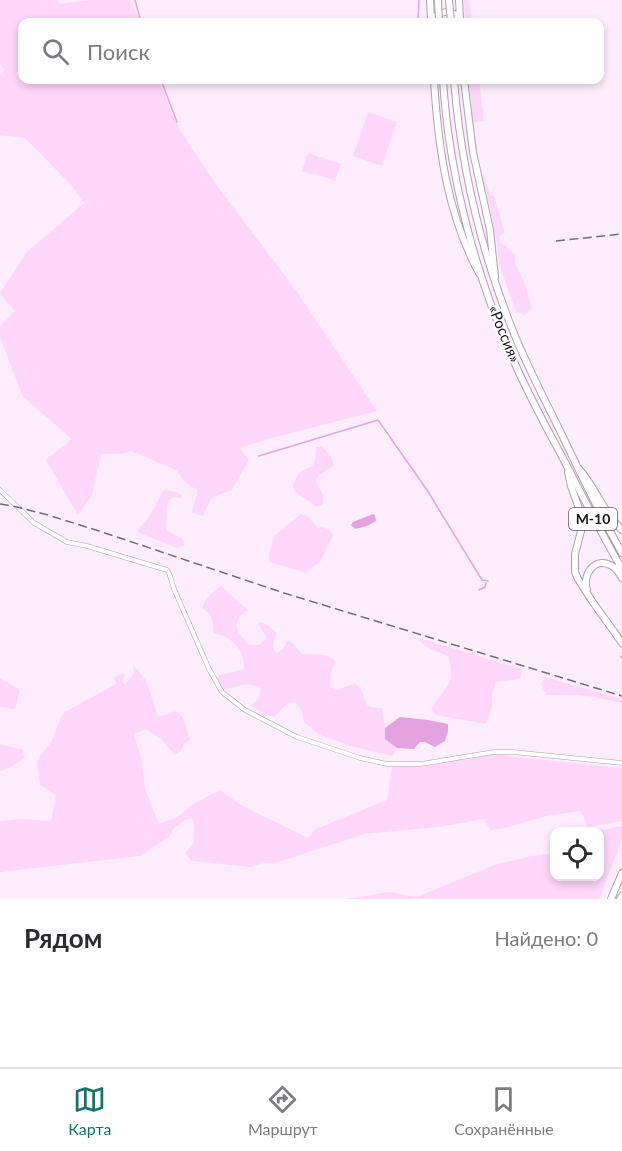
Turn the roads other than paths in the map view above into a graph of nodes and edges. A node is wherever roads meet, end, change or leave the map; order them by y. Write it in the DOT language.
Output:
graph roads {
  1 [pos="430,0"];
  2 [pos="438,0"];
  3 [pos="450,0"];
  4 [pos="459,0"];
  5 [pos="431,18"];
  6 [pos="434,18"];
  7 [pos="440,18"];
  8 [pos="451,18"];
  9 [pos="457,18"];
  10 [pos="460,18"];
  11 [pos="434,84"];
  12 [pos="442,84"];
  13 [pos="454,84"];
  14 [pos="464,84"];
  15 [pos="496,281"];
  16 [pos="485,284"];
  17 [pos="577,466"];
  18 [pos="568,467"];
  19 [pos="0,490"];
  20 [pos="622,530"];
  21 [pos="622,553"];
  22 [pos="622,569"];
  23 [pos="622,578"];
  24 [pos="592,601"];
  25 [pos="622,643"];
  26 [pos="622,763"];
  27 [pos="622,873"];
  28 [pos="611,899"];
  1 -- 5 [label="main road"];
  2 -- 3 [label="main road"];
  2 -- 7 [label="main road, bridge"];
  3 -- 8 [label="main road, bridge"];
  4 -- 10 [label="main road"];
  6 -- 9 [label="main road"];
  11 -- 16 [label="main road"];
  12 -- 16 [label="main road, «Россия» / М-10"];
  13 -- 15 [label="main road, «Россия» / М-10"];
  14 -- 15 [label="main road"];
  15 -- 17 [label="main road, «Россия» / М-10"];
  16 -- 18 [label="main road, «Россия» / М-10"];
  17 -- 20 [label="main road"];
  17 -- 21 [label="main road, «Россия» / М-10"];
  18 -- 22 [label="main road, «Россия» / М-10"];
  18 -- 24 [label="main road"];
  19 -- 26 [label="street"];
  23 -- 24 [label="main road"];
  24 -- 25 [label="main road"];
  27 -- 28 [label="main road"];
}
